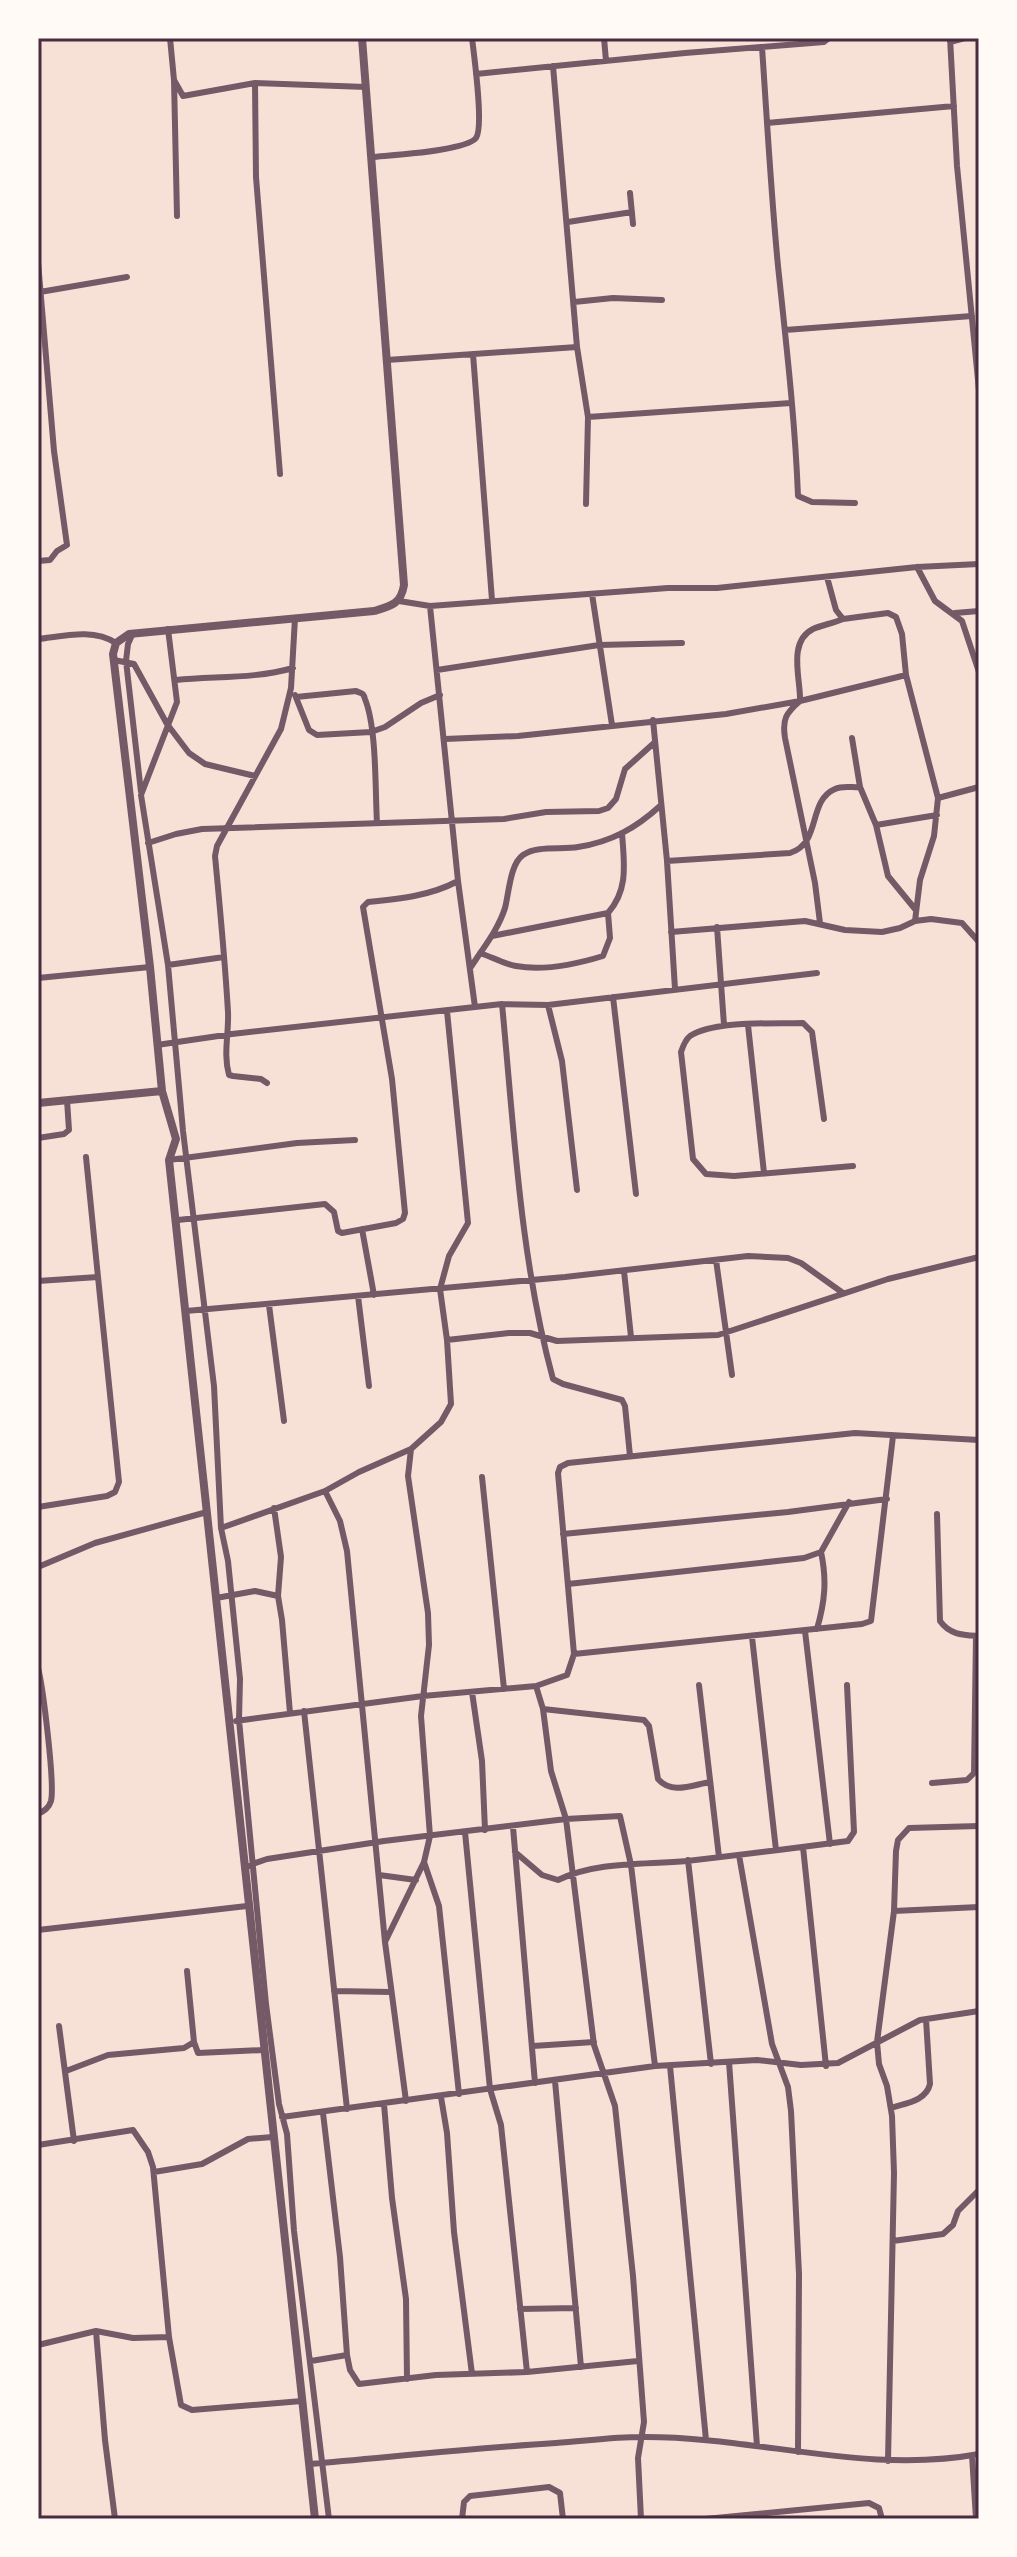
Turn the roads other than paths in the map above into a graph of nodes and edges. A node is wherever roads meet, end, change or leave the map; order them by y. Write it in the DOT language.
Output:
graph roads {
  1 [pos="170,38"];
  2 [pos="362,38"];
  3 [pos="472,38"];
  4 [pos="604,38"];
  5 [pos="829,38"];
  6 [pos="965,38"];
  7 [pos="950,40"];
  8 [pos="762,47"];
  9 [pos="606,61"];
  10 [pos="553,66"];
  11 [pos="476,74"];
  12 [pos="174,80"];
  13 [pos="255,83"];
  14 [pos="366,87"];
  15 [pos="954,106"];
  16 [pos="767,123"];
  17 [pos="372,157"];
  18 [pos="630,193"];
  19 [pos="632,212"];
  20 [pos="177,216"];
  21 [pos="568,222"];
  22 [pos="633,224"];
  23 [pos="38,262"];
  24 [pos="127,277"];
  25 [pos="40,292"];
  26 [pos="662,300"];
  27 [pos="574,302"];
  28 [pos="972,316"];
  29 [pos="785,330"];
  30 [pos="41,332"];
  31 [pos="577,347"];
  32 [pos="473,354"];
  33 [pos="387,360"];
  34 [pos="979,388"];
  35 [pos="791,403"];
  36 [pos="588,417"];
  37 [pos="280,474"];
  38 [pos="855,503"];
  39 [pos="586,504"];
  40 [pos="38,561"];
  41 [pos="979,564"];
  42 [pos="917,567"];
  43 [pos="827,577"];
  44 [pos="592,594"];
  45 [pos="492,600"];
  46 [pos="399,601"];
  47 [pos="430,606"];
  48 [pos="979,611"];
  49 [pos="955,613"];
  50 [pos="295,618"];
  51 [pos="843,619"];
  52 [pos="168,629"];
  53 [pos="133,633"];
  54 [pos="38,639"];
  55 [pos="116,643"];
  56 [pos="682,643"];
  57 [pos="599,645"];
  58 [pos="114,660"];
  59 [pos="126,661"];
  60 [pos="293,668"];
  61 [pos="437,670"];
  62 [pos="979,672"];
  63 [pos="906,675"];
  64 [pos="176,680"];
  65 [pos="291,688"];
  66 [pos="440,695"];
  67 [pos="296,697"];
  68 [pos="800,701"];
  69 [pos="653,720"];
  70 [pos="167,724"];
  71 [pos="612,725"];
  72 [pos="371,732"];
  73 [pos="852,738"];
  74 [pos="445,739"];
  75 [pos="654,743"];
  76 [pos="255,776"];
  77 [pos="860,787"];
  78 [pos="979,787"];
  79 [pos="141,795"];
  80 [pos="938,798"];
  81 [pos="660,806"];
  82 [pos="937,815"];
  83 [pos="452,820"];
  84 [pos="377,823"];
  85 [pos="876,825"];
  86 [pos="226,830"];
  87 [pos="622,833"];
  88 [pos="148,843"];
  89 [pos="806,845"];
  90 [pos="667,861"];
  91 [pos="458,881"];
  92 [pos="915,909"];
  93 [pos="608,913"];
  94 [pos="915,921"];
  95 [pos="820,923"];
  96 [pos="717,927"];
  97 [pos="671,932"];
  98 [pos="492,936"];
  99 [pos="979,942"];
  100 [pos="480,953"];
  101 [pos="224,957"];
  102 [pos="168,965"];
  103 [pos="150,967"];
  104 [pos="471,967"];
  105 [pos="817,973"];
  106 [pos="38,978"];
  107 [pos="721,983"];
  108 [pos="675,989"];
  109 [pos="613,997"];
  110 [pos="502,1004"];
  111 [pos="548,1005"];
  112 [pos="475,1007"];
  113 [pos="447,1011"];
  114 [pos="382,1019"];
  115 [pos="724,1025"];
  116 [pos="748,1025"];
  117 [pos="227,1034"];
  118 [pos="176,1042"];
  119 [pos="157,1045"];
  120 [pos="267,1083"];
  121 [pos="162,1091"];
  122 [pos="67,1100"];
  123 [pos="38,1103"];
  124 [pos="824,1119"];
  125 [pos="38,1138"];
  126 [pos="355,1140"];
  127 [pos="86,1157"];
  128 [pos="186,1159"];
  129 [pos="169,1160"];
  130 [pos="853,1166"];
  131 [pos="764,1173"];
  132 [pos="577,1190"];
  133 [pos="636,1194"];
  134 [pos="193,1218"];
  135 [pos="178,1220"];
  136 [pos="362,1229"];
  137 [pos="979,1257"];
  138 [pos="716,1260"];
  139 [pos="624,1271"];
  140 [pos="98,1277"];
  141 [pos="532,1280"];
  142 [pos="38,1281"];
  143 [pos="440,1289"];
  144 [pos="843,1293"];
  145 [pos="374,1295"];
  146 [pos="358,1296"];
  147 [pos="269,1305"];
  148 [pos="202,1309"];
  149 [pos="186,1311"];
  150 [pos="725,1333"];
  151 [pos="541,1336"];
  152 [pos="631,1337"];
  153 [pos="447,1340"];
  154 [pos="732,1375"];
  155 [pos="369,1386"];
  156 [pos="284,1421"];
  157 [pos="893,1436"];
  158 [pos="979,1440"];
  159 [pos="411,1449"];
  160 [pos="630,1456"];
  161 [pos="482,1477"];
  162 [pos="325,1491"];
  163 [pos="887,1499"];
  164 [pos="849,1502"];
  165 [pos="38,1507"];
  166 [pos="274,1508"];
  167 [pos="207,1512"];
  168 [pos="937,1514"];
  169 [pos="221,1528"];
  170 [pos="563,1534"];
  171 [pos="224,1545"];
  172 [pos="211,1548"];
  173 [pos="821,1552"];
  174 [pos="38,1567"];
  175 [pos="568,1584"];
  176 [pos="231,1594"];
  177 [pos="278,1596"];
  178 [pos="216,1598"];
  179 [pos="817,1629"];
  180 [pos="805,1631"];
  181 [pos="978,1636"];
  182 [pos="752,1637"];
  183 [pos="574,1654"];
  184 [pos="38,1668"];
  185 [pos="699,1685"];
  186 [pos="847,1685"];
  187 [pos="536,1686"];
  188 [pos="504,1689"];
  189 [pos="472,1692"];
  190 [pos="423,1696"];
  191 [pos="362,1704"];
  192 [pos="543,1709"];
  193 [pos="304,1711"];
  194 [pos="290,1713"];
  195 [pos="239,1720"];
  196 [pos="229,1722"];
  197 [pos="710,1782"];
  198 [pos="932,1783"];
  199 [pos="38,1814"];
  200 [pos="566,1819"];
  201 [pos="979,1826"];
  202 [pos="513,1827"];
  203 [pos="485,1830"];
  204 [pos="465,1832"];
  205 [pos="430,1836"];
  206 [pos="376,1843"];
  207 [pos="830,1844"];
  208 [pos="803,1847"];
  209 [pos="776,1850"];
  210 [pos="515,1852"];
  211 [pos="320,1853"];
  212 [pos="739,1855"];
  213 [pos="719,1857"];
  214 [pos="688,1860"];
  215 [pos="424,1862"];
  216 [pos="254,1863"];
  217 [pos="631,1865"];
  218 [pos="244,1867"];
  219 [pos="572,1873"];
  220 [pos="379,1875"];
  221 [pos="416,1880"];
  222 [pos="247,1906"];
  223 [pos="979,1907"];
  224 [pos="894,1911"];
  225 [pos="38,1930"];
  226 [pos="385,1942"];
  227 [pos="187,1971"];
  228 [pos="334,1991"];
  229 [pos="391,1992"];
  230 [pos="979,2011"];
  231 [pos="926,2019"];
  232 [pos="59,2026"];
  233 [pos="194,2042"];
  234 [pos="594,2042"];
  235 [pos="877,2042"];
  236 [pos="533,2046"];
  237 [pos="264,2050"];
  238 [pos="729,2062"];
  239 [pos="778,2062"];
  240 [pos="711,2064"];
  241 [pos="655,2066"];
  242 [pos="670,2066"];
  243 [pos="826,2066"];
  244 [pos="66,2071"];
  245 [pos="605,2071"];
  246 [pos="555,2081"];
  247 [pos="535,2083"];
  248 [pos="490,2089"];
  249 [pos="459,2094"];
  250 [pos="441,2097"];
  251 [pos="406,2101"];
  252 [pos="384,2104"];
  253 [pos="891,2108"];
  254 [pos="347,2109"];
  255 [pos="323,2113"];
  256 [pos="271,2114"];
  257 [pos="282,2118"];
  258 [pos="273,2137"];
  259 [pos="74,2141"];
  260 [pos="38,2145"];
  261 [pos="154,2172"];
  262 [pos="979,2190"];
  263 [pos="893,2241"];
  264 [pos="576,2308"];
  265 [pos="520,2309"];
  266 [pos="96,2331"];
  267 [pos="169,2337"];
  268 [pos="38,2345"];
  269 [pos="347,2355"];
  270 [pos="311,2361"];
  271 [pos="638,2361"];
  272 [pos="581,2367"];
  273 [pos="527,2372"];
  274 [pos="472,2374"];
  275 [pos="407,2379"];
  276 [pos="302,2401"];
  277 [pos="641,2437"];
  278 [pos="706,2440"];
  279 [pos="757,2446"];
  280 [pos="798,2452"];
  281 [pos="976,2455"];
  282 [pos="888,2461"];
  283 [pos="322,2463"];
  284 [pos="309,2464"];
  285 [pos="755,2517"];
  286 [pos="115,2519"];
  287 [pos="315,2519"];
  288 [pos="329,2519"];
  289 [pos="462,2519"];
  290 [pos="563,2519"];
  291 [pos="641,2519"];
  292 [pos="705,2519"];
  293 [pos="882,2519"];
  294 [pos="976,2519"];
  1 -- 12 [label="street"];
  2 -- 14 [label="street"];
  3 -- 11 [label="street"];
  4 -- 9 [label="street"];
  5 -- 8 [label="street"];
  6 -- 7 [label="street"];
  7 -- 15 [label="street"];
  8 -- 9 [label="street"];
  8 -- 16 [label="street"];
  9 -- 10 [label="street"];
  10 -- 11 [label="street"];
  10 -- 21 [label="street"];
  11 -- 17 [label="street"];
  12 -- 13 [label="street"];
  12 -- 20 [label="street"];
  13 -- 14 [label="street"];
  13 -- 37 [label="street"];
  14 -- 17 [label="street"];
  15 -- 16 [label="street"];
  15 -- 28 [label="street"];
  16 -- 29 [label="street"];
  17 -- 33 [label="street"];
  18 -- 19 [label="street"];
  19 -- 21 [label="street"];
  19 -- 22 [label="street"];
  21 -- 27 [label="street"];
  23 -- 25 [label="street"];
  24 -- 25 [label="street"];
  25 -- 30 [label="street"];
  26 -- 27 [label="street"];
  27 -- 31 [label="street"];
  28 -- 29 [label="street"];
  28 -- 34 [label="street"];
  29 -- 35 [label="street"];
  30 -- 40 [label="street"];
  31 -- 32 [label="street"];
  31 -- 36 [label="street"];
  32 -- 33 [label="street"];
  32 -- 45 [label="street"];
  33 -- 46 [label="street"];
  35 -- 36 [label="street"];
  35 -- 38 [label="street"];
  36 -- 39 [label="street"];
  41 -- 42 [label="street"];
  42 -- 43 [label="street"];
  42 -- 49 [label="street"];
  43 -- 44 [label="street"];
  43 -- 51 [label="street"];
  44 -- 45 [label="street"];
  44 -- 57 [label="street"];
  45 -- 47 [label="street"];
  46 -- 47 [label="street"];
  46 -- 50 [label="street"];
  47 -- 61 [label="street"];
  48 -- 49 [label="street"];
  49 -- 62 [label="street"];
  50 -- 52 [label="street"];
  50 -- 60 [label="street"];
  51 -- 63 [label="street"];
  51 -- 68 [label="street"];
  52 -- 53 [label="street"];
  52 -- 64 [label="street"];
  53 -- 55 [label="street"];
  53 -- 59 [label="street"];
  54 -- 55 [label="street"];
  55 -- 58 [label="street"];
  56 -- 57 [label="street"];
  57 -- 61 [label="street"];
  57 -- 71 [label="street"];
  58 -- 59 [label="street"];
  58 -- 103 [label="street"];
  59 -- 70 [label="street"];
  59 -- 79 [label="street"];
  60 -- 64 [label="street"];
  60 -- 65 [label="street"];
  61 -- 66 [label="street"];
  63 -- 68 [label="street"];
  63 -- 80 [label="street"];
  64 -- 70 [label="street"];
  65 -- 67 [label="street"];
  65 -- 76 [label="street"];
  66 -- 72 [label="street"];
  66 -- 74 [label="street"];
  67 -- 72 [label="street"];
  67 -- 72 [label="street"];
  68 -- 69 [label="street"];
  68 -- 89 [label="street"];
  69 -- 71 [label="street"];
  69 -- 75 [label="street"];
  70 -- 76 [label="street"];
  70 -- 79 [label="street"];
  71 -- 74 [label="street"];
  72 -- 84 [label="street"];
  73 -- 77 [label="street"];
  74 -- 83 [label="street"];
  75 -- 81 [label="street"];
  75 -- 83 [label="street"];
  76 -- 86 [label="street"];
  77 -- 85 [label="street"];
  77 -- 89 [label="street"];
  78 -- 80 [label="street"];
  79 -- 88 [label="street"];
  80 -- 82 [label="street"];
  81 -- 87 [label="street"];
  81 -- 90 [label="street"];
  82 -- 85 [label="street"];
  82 -- 92 [label="street"];
  83 -- 84 [label="street"];
  83 -- 91 [label="street"];
  84 -- 86 [label="street"];
  85 -- 92 [label="street"];
  86 -- 88 [label="street"];
  86 -- 101 [label="street"];
  87 -- 93 [label="street"];
  87 -- 98 [label="street"];
  88 -- 102 [label="street"];
  89 -- 90 [label="street"];
  89 -- 95 [label="street"];
  90 -- 97 [label="street"];
  91 -- 104 [label="street"];
  91 -- 114 [label="street"];
  92 -- 94 [label="street"];
  93 -- 98 [label="street"];
  93 -- 100 [label="street"];
  94 -- 95 [label="street"];
  94 -- 99 [label="street"];
  95 -- 96 [label="street"];
  96 -- 97 [label="street"];
  96 -- 107 [label="street"];
  97 -- 108 [label="street"];
  98 -- 100 [label="street"];
  100 -- 104 [label="street"];
  101 -- 102 [label="street"];
  101 -- 117 [label="street"];
  102 -- 118 [label="street"];
  103 -- 106 [label="street"];
  103 -- 119 [label="street"];
  104 -- 112 [label="street"];
  105 -- 107 [label="street"];
  107 -- 108 [label="street"];
  107 -- 115 [label="street"];
  108 -- 109 [label="street"];
  109 -- 111 [label="street"];
  109 -- 133 [label="street"];
  110 -- 111 [label="street"];
  110 -- 112 [label="street"];
  110 -- 141 [label="street"];
  111 -- 132 [label="street"];
  112 -- 113 [label="street"];
  113 -- 114 [label="street"];
  113 -- 143 [label="street"];
  114 -- 117 [label="street"];
  114 -- 136 [label="street"];
  115 -- 116 [label="street"];
  115 -- 131 [label="street"];
  116 -- 124 [label="street"];
  116 -- 131 [label="street"];
  117 -- 118 [label="street"];
  117 -- 120 [label="street"];
  118 -- 119 [label="street"];
  118 -- 128 [label="street"];
  119 -- 121 [label="street"];
  121 -- 122 [label="street"];
  121 -- 129 [label="street"];
  122 -- 123 [label="street"];
  122 -- 125 [label="street"];
  126 -- 128 [label="street"];
  127 -- 140 [label="street"];
  128 -- 129 [label="street"];
  128 -- 134 [label="street"];
  129 -- 135 [label="street"];
  130 -- 131 [label="street"];
  134 -- 135 [label="street"];
  134 -- 136 [label="street"];
  134 -- 148 [label="street"];
  135 -- 149 [label="street"];
  136 -- 145 [label="street"];
  137 -- 144 [label="street"];
  138 -- 139 [label="street"];
  138 -- 144 [label="street"];
  138 -- 150 [label="street"];
  139 -- 141 [label="street"];
  139 -- 152 [label="street"];
  140 -- 142 [label="street"];
  140 -- 165 [label="street"];
  141 -- 143 [label="street"];
  141 -- 151 [label="street"];
  143 -- 145 [label="street"];
  143 -- 153 [label="street"];
  144 -- 150 [label="street"];
  145 -- 146 [label="street"];
  146 -- 147 [label="street"];
  146 -- 155 [label="street"];
  147 -- 148 [label="street"];
  147 -- 156 [label="street"];
  148 -- 149 [label="street"];
  148 -- 169 [label="street"];
  149 -- 167 [label="street"];
  150 -- 152 [label="street"];
  150 -- 154 [label="street"];
  151 -- 152 [label="street"];
  151 -- 153 [label="street"];
  151 -- 160 [label="street"];
  153 -- 159 [label="street"];
  157 -- 158 [label="street"];
  157 -- 160 [label="street"];
  157 -- 163 [label="street"];
  159 -- 162 [label="street"];
  159 -- 190 [label="street"];
  160 -- 170 [label="street"];
  161 -- 188 [label="street"];
  162 -- 166 [label="street"];
  162 -- 191 [label="street"];
  163 -- 164 [label="street"];
  163 -- 179 [label="street"];
  164 -- 170 [label="street"];
  164 -- 173 [label="street"];
  166 -- 169 [label="street"];
  166 -- 177 [label="street"];
  167 -- 172 [label="street"];
  167 -- 174 [label="street"];
  168 -- 181 [label="street"];
  169 -- 171 [label="street"];
  170 -- 175 [label="street"];
  171 -- 172 [label="street"];
  171 -- 176 [label="street"];
  172 -- 178 [label="street"];
  173 -- 175 [label="street"];
  173 -- 179 [label="street"];
  175 -- 183 [label="street"];
  176 -- 177 [label="street"];
  176 -- 178 [label="street"];
  176 -- 195 [label="street"];
  177 -- 194 [label="street"];
  178 -- 196 [label="street"];
  179 -- 180 [label="street"];
  180 -- 182 [label="street"];
  180 -- 207 [label="street"];
  181 -- 198 [label="street"];
  182 -- 183 [label="street"];
  182 -- 209 [label="street"];
  183 -- 187 [label="street"];
  184 -- 199 [label="street"];
  185 -- 197 [label="street"];
  186 -- 207 [label="street"];
  187 -- 188 [label="street"];
  187 -- 192 [label="street"];
  188 -- 189 [label="street"];
  189 -- 190 [label="street"];
  189 -- 203 [label="street"];
  190 -- 191 [label="street"];
  190 -- 205 [label="street"];
  191 -- 193 [label="street"];
  191 -- 206 [label="street"];
  192 -- 197 [label="street"];
  192 -- 200 [label="street"];
  193 -- 194 [label="street"];
  193 -- 211 [label="street"];
  194 -- 195 [label="street"];
  195 -- 196 [label="street"];
  195 -- 216 [label="street"];
  196 -- 218 [label="street"];
  197 -- 213 [label="street"];
  200 -- 202 [label="street"];
  200 -- 217 [label="street"];
  200 -- 219 [label="street"];
  201 -- 224 [label="street"];
  202 -- 203 [label="street"];
  202 -- 210 [label="street"];
  203 -- 204 [label="street"];
  204 -- 205 [label="street"];
  204 -- 248 [label="street"];
  205 -- 206 [label="street"];
  205 -- 215 [label="street"];
  206 -- 211 [label="street"];
  206 -- 220 [label="street"];
  207 -- 208 [label="street"];
  208 -- 209 [label="street"];
  208 -- 243 [label="street"];
  209 -- 212 [label="street"];
  210 -- 219 [label="street"];
  210 -- 236 [label="street"];
  211 -- 216 [label="street"];
  211 -- 228 [label="street"];
  212 -- 213 [label="street"];
  212 -- 239 [label="street"];
  213 -- 214 [label="street"];
  214 -- 217 [label="street"];
  214 -- 240 [label="street"];
  215 -- 221 [label="street"];
  215 -- 249 [label="street"];
  216 -- 218 [label="street"];
  216 -- 257 [label="street"];
  217 -- 219 [label="street"];
  217 -- 241 [label="street"];
  218 -- 222 [label="street"];
  219 -- 234 [label="street"];
  220 -- 221 [label="street"];
  220 -- 226 [label="street"];
  221 -- 226 [label="street"];
  222 -- 225 [label="street"];
  222 -- 237 [label="street"];
  223 -- 224 [label="street"];
  224 -- 235 [label="street"];
  226 -- 229 [label="street"];
  227 -- 233 [label="street"];
  228 -- 229 [label="street"];
  228 -- 254 [label="street"];
  229 -- 251 [label="street"];
  230 -- 231 [label="street"];
  231 -- 235 [label="street"];
  231 -- 253 [label="street"];
  232 -- 244 [label="street"];
  233 -- 237 [label="street"];
  233 -- 244 [label="street"];
  234 -- 236 [label="street"];
  234 -- 245 [label="street"];
  235 -- 243 [label="street"];
  235 -- 253 [label="street"];
  236 -- 247 [label="street"];
  237 -- 256 [label="street"];
  238 -- 239 [label="street"];
  238 -- 240 [label="street"];
  238 -- 279 [label="street"];
  239 -- 243 [label="street"];
  239 -- 280 [label="street"];
  240 -- 242 [label="street"];
  241 -- 242 [label="street"];
  241 -- 245 [label="street"];
  242 -- 278 [label="street"];
  244 -- 259 [label="street"];
  245 -- 246 [label="street"];
  245 -- 271 [label="street"];
  246 -- 247 [label="street"];
  246 -- 264 [label="street"];
  247 -- 248 [label="street"];
  248 -- 249 [label="street"];
  248 -- 265 [label="street"];
  249 -- 250 [label="street"];
  250 -- 251 [label="street"];
  250 -- 274 [label="street"];
  251 -- 252 [label="street"];
  252 -- 254 [label="street"];
  252 -- 275 [label="street"];
  253 -- 263 [label="street"];
  254 -- 255 [label="street"];
  255 -- 257 [label="street"];
  255 -- 269 [label="street"];
  256 -- 257 [label="street"];
  256 -- 258 [label="street"];
  257 -- 270 [label="street"];
  258 -- 261 [label="street"];
  258 -- 276 [label="street"];
  259 -- 260 [label="street"];
  259 -- 261 [label="street"];
  261 -- 267 [label="street"];
  262 -- 263 [label="street"];
  263 -- 282 [label="street"];
  264 -- 265 [label="street"];
  264 -- 272 [label="street"];
  265 -- 273 [label="street"];
  266 -- 267 [label="street"];
  266 -- 268 [label="street"];
  266 -- 286 [label="street"];
  267 -- 276 [label="street"];
  269 -- 270 [label="street"];
  269 -- 275 [label="street"];
  270 -- 283 [label="street"];
  271 -- 272 [label="street"];
  271 -- 277 [label="street"];
  272 -- 273 [label="street"];
  273 -- 274 [label="street"];
  274 -- 275 [label="street"];
  276 -- 284 [label="street"];
  277 -- 278 [label="street"];
  277 -- 283 [label="street"];
  277 -- 291 [label="street"];
  278 -- 279 [label="street"];
  279 -- 280 [label="street"];
  280 -- 282 [label="street"];
  281 -- 282 [label="street"];
  281 -- 294 [label="street"];
  283 -- 284 [label="street"];
  283 -- 288 [label="street"];
  284 -- 287 [label="street"];
  285 -- 292 [label="street"];
  285 -- 293 [label="street"];
  289 -- 290 [label="street"];
}
